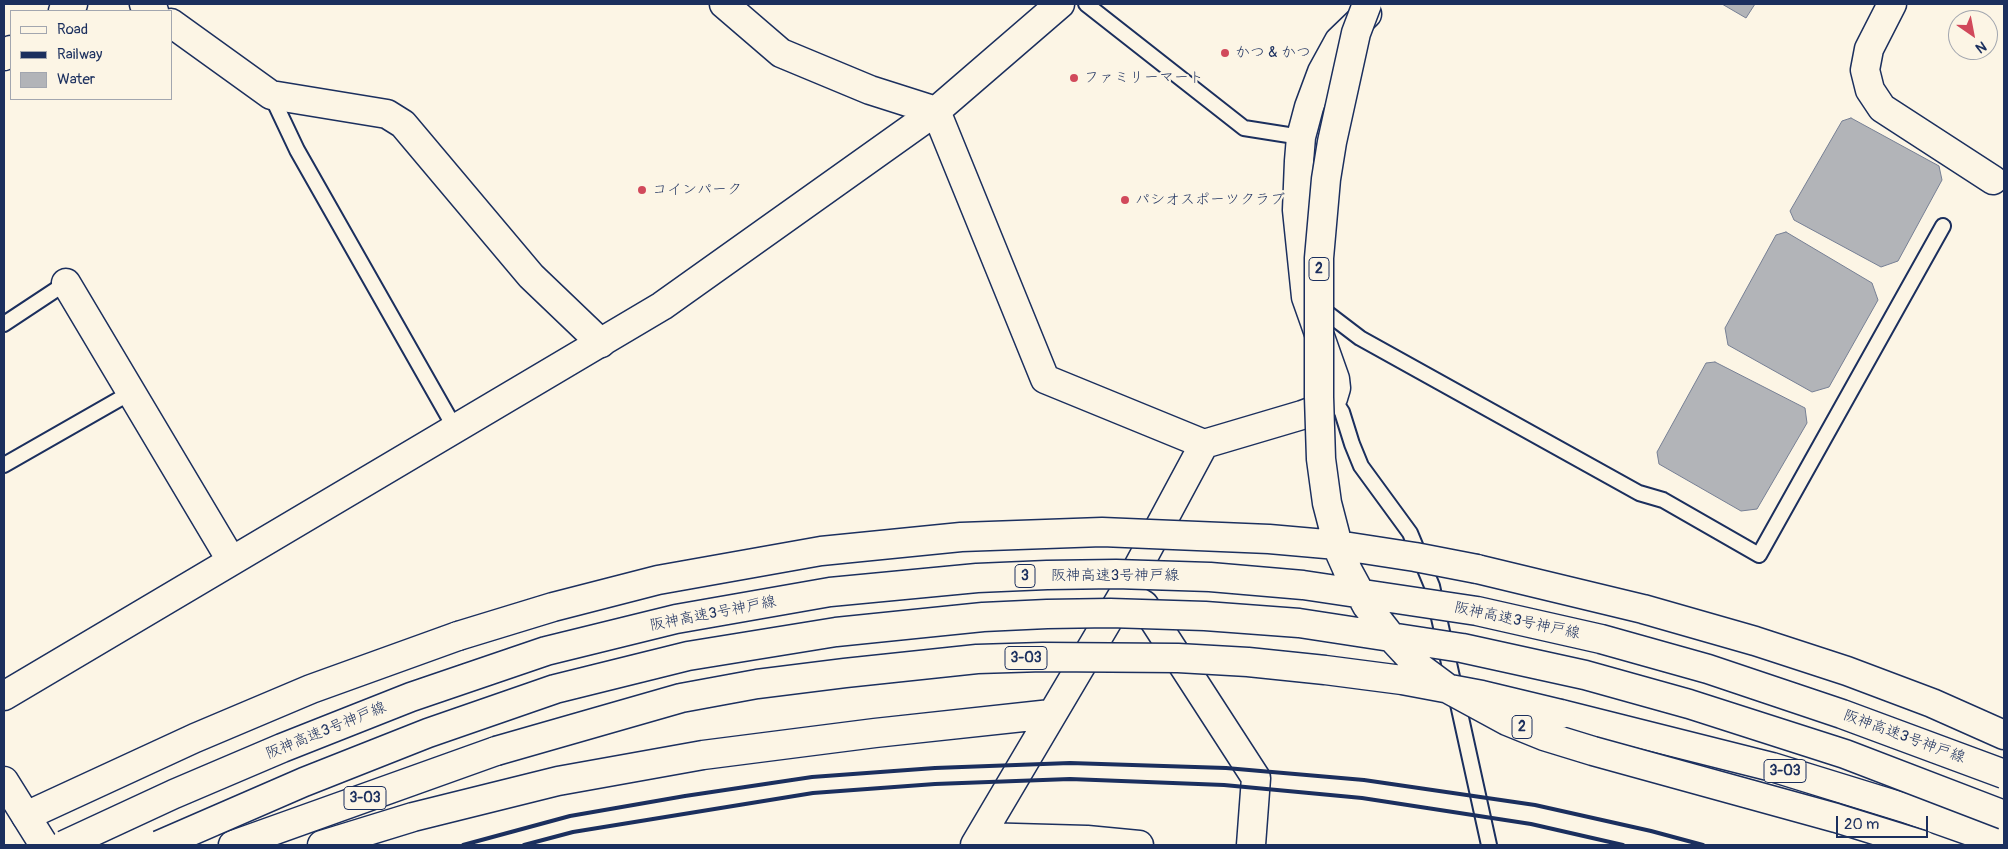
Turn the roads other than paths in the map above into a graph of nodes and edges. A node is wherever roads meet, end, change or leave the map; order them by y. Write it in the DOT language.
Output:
graph roads {
  1 [pos="724,4"];
  2 [pos="1060,4"];
  3 [pos="1086,4"];
  4 [pos="1367,4"];
  5 [pos="1379,4"];
  6 [pos="1892,4"];
  7 [pos="172,24"];
  8 [pos="271,95"];
  9 [pos="936,111"];
  10 [pos="1302,137"];
  11 [pos="1993,180"];
  12 [pos="1943,226"];
  13 [pos="66,283"];
  14 [pos="1306,297"];
  15 [pos="4,324"];
  16 [pos="602,342"];
  17 [pos="130,393"];
  18 [pos="1333,398"];
  19 [pos="456,430"];
  20 [pos="1204,444"];
  21 [pos="4,465"];
  22 [pos="231,560"];
  23 [pos="1124,593"];
  24 [pos="4,696"];
  25 [pos="1051,714"];
  26 [pos="2004,736"];
  27 [pos="2004,774"];
  28 [pos="4,780"];
  29 [pos="2004,815"];
  30 [pos="26,816"];
  31 [pos="977,841"];
  32 [pos="2004,843"];
  33 [pos="44,845"];
  34 [pos="64,845"];
  35 [pos="159,845"];
  36 [pos="233,845"];
  37 [pos="322,845"];
  38 [pos="1139,845"];
  39 [pos="1251,845"];
  40 [pos="1489,845"];
  41 [pos="1922,845"];
  1 -- 9 [label="main road"];
  2 -- 9 [label="main road"];
  3 -- 10 [label="lane"];
  4 -- 41 [label="main road, 2, bridge"];
  5 -- 10 [label="main road"];
  6 -- 11 [label="main road"];
  7 -- 8 [label="main road"];
  8 -- 16 [label="main road"];
  8 -- 19 [label="lane"];
  9 -- 16 [label="main road"];
  9 -- 20 [label="main road"];
  10 -- 14 [label="main road"];
  12 -- 14 [label="lane"];
  13 -- 15 [label="lane"];
  13 -- 17 [label="main road"];
  14 -- 18 [label="main road"];
  16 -- 19 [label="main road"];
  17 -- 21 [label="lane"];
  17 -- 22 [label="main road"];
  18 -- 20 [label="main road"];
  18 -- 40 [label="lane"];
  19 -- 22 [label="main road"];
  20 -- 23 [label="main road"];
  22 -- 24 [label="main road"];
  23 -- 25 [label="main road"];
  23 -- 39 [label="main road"];
  25 -- 31 [label="main road"];
  25 -- 37 [label="main road"];
  26 -- 30 [label="main road, bridge"];
  27 -- 34 [label="main road, 阪神高速3号神戸線 / 3, bridge"];
  28 -- 30 [label="main road"];
  29 -- 35 [label="main road, bridge"];
  30 -- 33 [label="main road"];
  31 -- 38 [label="main road"];
  32 -- 36 [label="main road, 3-03, bridge"];
}
